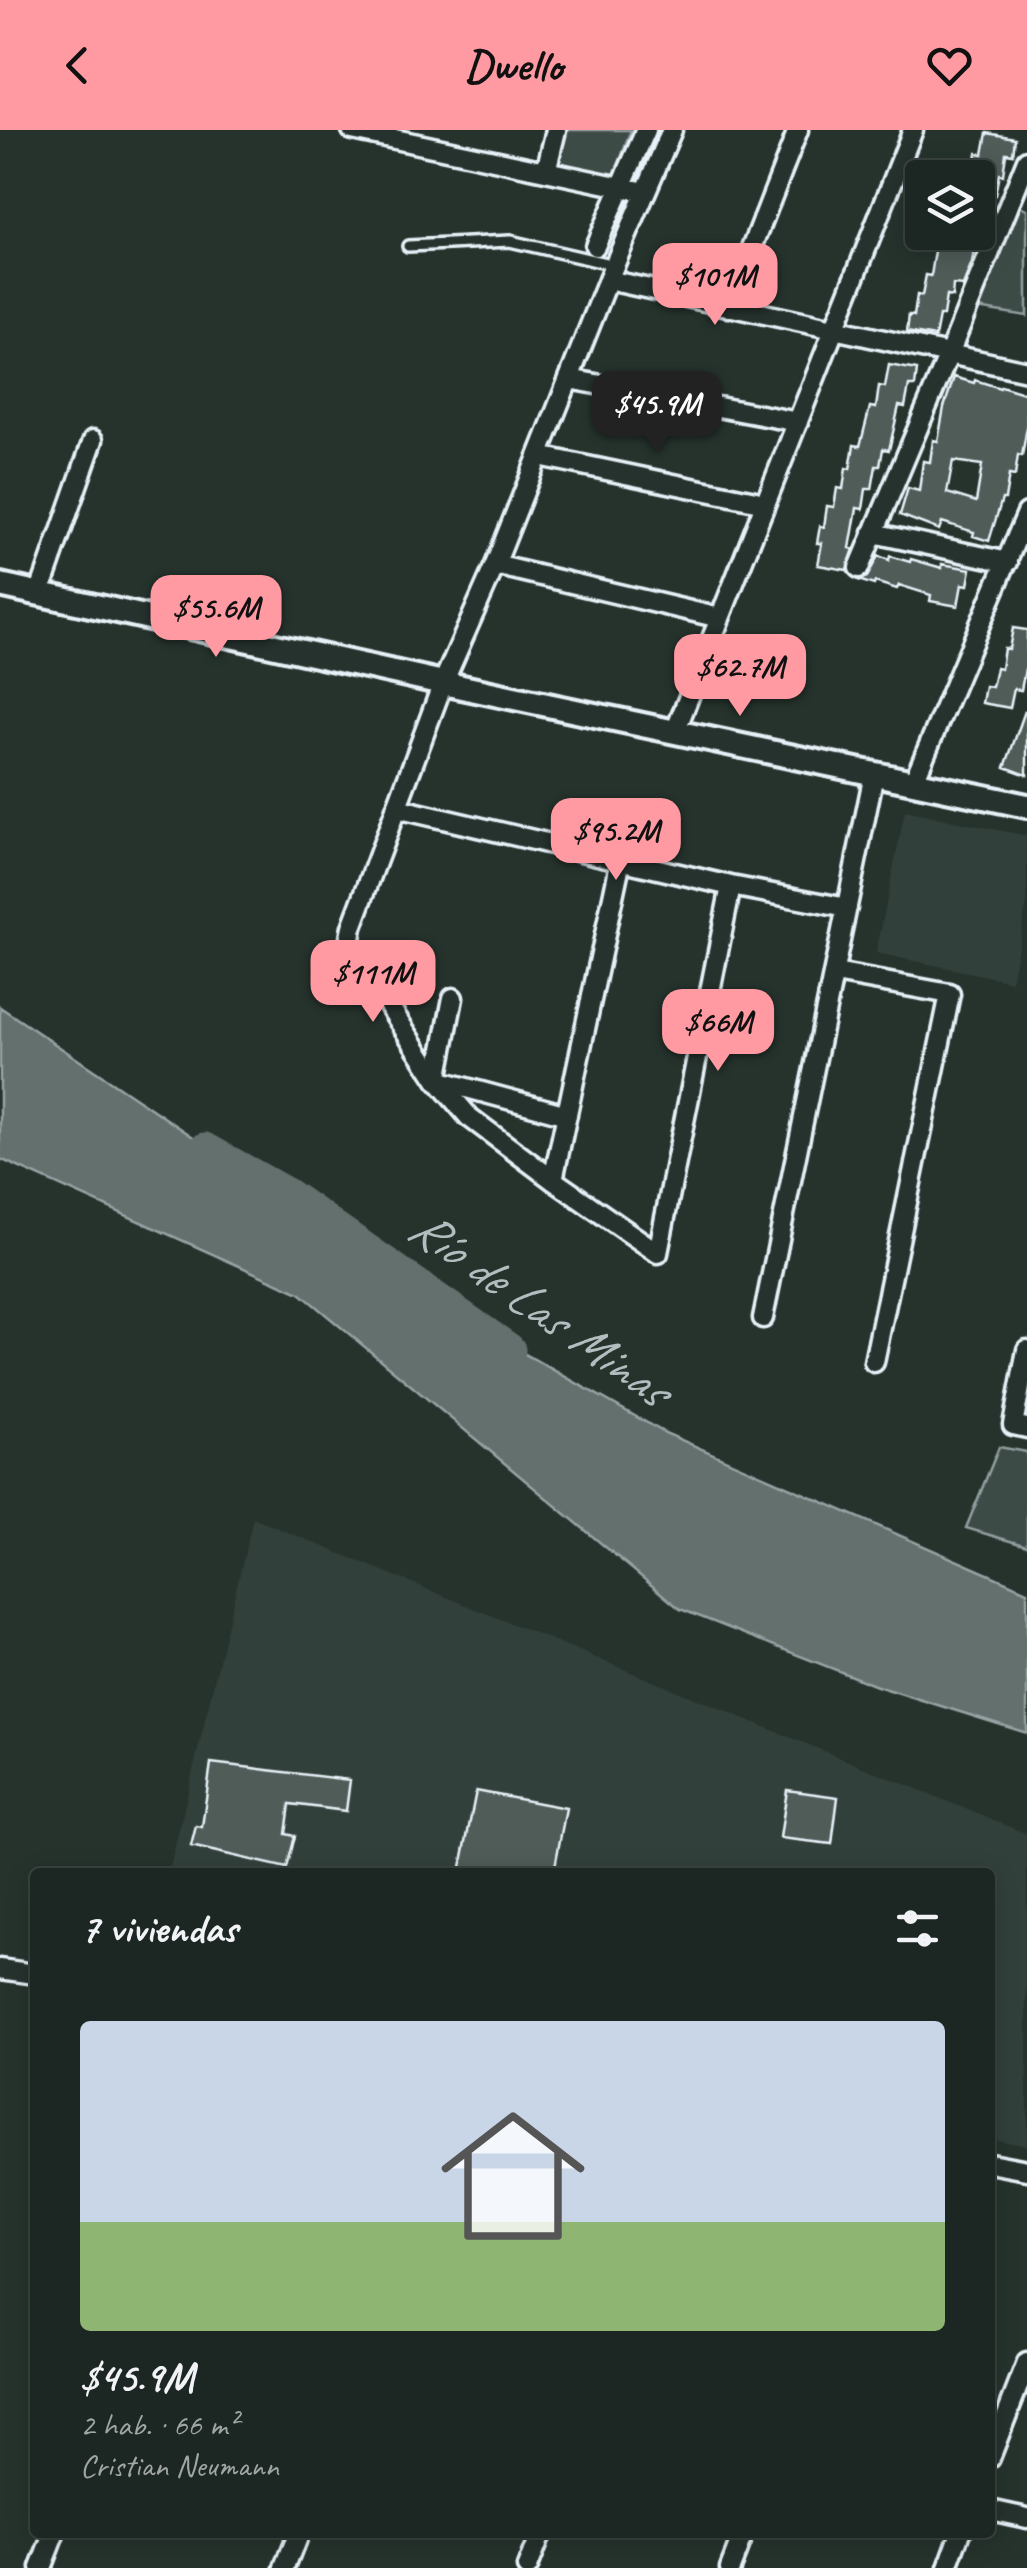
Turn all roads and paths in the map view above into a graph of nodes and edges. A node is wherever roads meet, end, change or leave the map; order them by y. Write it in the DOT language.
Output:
graph roads {
  1 [pos="352,130"];
  2 [pos="556,130"];
  3 [pos="646,130"];
  4 [pos="672,130"];
  5 [pos="798,130"];
  6 [pos="913,130"];
  7 [pos="436,139"];
  8 [pos="1027,160"];
  9 [pos="546,171"];
  10 [pos="621,187"];
  11 [pos="645,192"];
  12 [pos="408,246"];
  13 [pos="596,246"];
  14 [pos="611,272"];
  15 [pos="729,307"];
  16 [pos="834,330"];
  17 [pos="949,354"];
  18 [pos="1027,371"];
  19 [pos="568,379"];
  20 [pos="798,422"];
  21 [pos="93,440"];
  22 [pos="539,456"];
  23 [pos="765,503"];
  24 [pos="1027,513"];
  25 [pos="873,533"];
  26 [pos="1008,562"];
  27 [pos="495,565"];
  28 [pos="859,568"];
  29 [pos="0,585"];
  30 [pos="39,594"];
  31 [pos="720,618"];
  32 [pos="443,683"];
  33 [pos="675,732"];
  34 [pos="874,774"];
  35 [pos="914,782"];
  36 [pos="1026,804"];
  37 [pos="396,808"];
  38 [pos="621,859"];
  39 [pos="732,886"];
  40 [pos="847,908"];
  41 [pos="834,973"];
  42 [pos="453,998"];
  43 [pos="437,1080"];
  44 [pos="567,1115"];
  45 [pos="554,1180"];
  46 [pos="763,1318"];
  47 [pos="1027,1350"];
  48 [pos="874,1362"];
  49 [pos="1020,1426"];
  50 [pos="0,1968"];
  51 [pos="30,1973"];
  52 [pos="995,2164"];
  53 [pos="1027,2170"];
  54 [pos="1027,2363"];
  55 [pos="995,2445"];
  56 [pos="995,2511"];
  57 [pos="1027,2518"];
  58 [pos="52,2538"];
  59 [pos="297,2538"];
  60 [pos="539,2538"];
  61 [pos="742,2538"];
  62 [pos="959,2538"];
  63 [pos="41,2568"];
  64 [pos="285,2568"];
  65 [pos="527,2568"];
  66 [pos="730,2568"];
  67 [pos="948,2568"];
  1 -- 7 [label="street"];
  2 -- 9 [label="street"];
  3 -- 10 [label="street"];
  4 -- 11 [label="street"];
  5 -- 15 [label="street"];
  6 -- 16 [label="street"];
  7 -- 9 [label="street"];
  8 -- 17 [label="street"];
  9 -- 10 [label="street"];
  10 -- 11 [label="street"];
  10 -- 13 [label="street"];
  11 -- 14 [label="street"];
  12 -- 14 [label="lane"];
  14 -- 15 [label="street"];
  14 -- 19 [label="street"];
  15 -- 16 [label="street"];
  16 -- 17 [label="street"];
  16 -- 20 [label="street"];
  17 -- 18 [label="street"];
  17 -- 25 [label="street"];
  19 -- 20 [label="street"];
  19 -- 22 [label="street"];
  20 -- 23 [label="street"];
  21 -- 30 [label="street"];
  22 -- 23 [label="street"];
  22 -- 27 [label="street"];
  23 -- 31 [label="street"];
  24 -- 26 [label="street"];
  25 -- 26 [label="street"];
  25 -- 28 [label="street"];
  26 -- 35 [label="street"];
  27 -- 31 [label="street"];
  27 -- 32 [label="street"];
  29 -- 30 [label="street"];
  30 -- 32 [label="street"];
  31 -- 33 [label="street"];
  32 -- 33 [label="street"];
  32 -- 37 [label="street"];
  33 -- 34 [label="street"];
  34 -- 35 [label="street"];
  34 -- 40 [label="street"];
  35 -- 36 [label="street"];
  37 -- 38 [label="street"];
  37 -- 43 [label="street"];
  38 -- 39 [label="street"];
  38 -- 44 [label="street"];
  39 -- 40 [label="street"];
  39 -- 45 [label="street"];
  40 -- 41 [label="street"];
  41 -- 46 [label="street"];
  41 -- 48 [label="street"];
  42 -- 43 [label="street"];
  43 -- 44 [label="street"];
  43 -- 45 [label="street"];
  44 -- 45 [label="street"];
  47 -- 49 [label="street"];
  50 -- 51 [label="street"];
  52 -- 53 [label="street"];
  54 -- 55 [label="street"];
  56 -- 57 [label="street"];
  58 -- 63 [label="street"];
  59 -- 64 [label="street"];
  60 -- 65 [label="street"];
  61 -- 66 [label="street"];
  62 -- 67 [label="street"];
}
